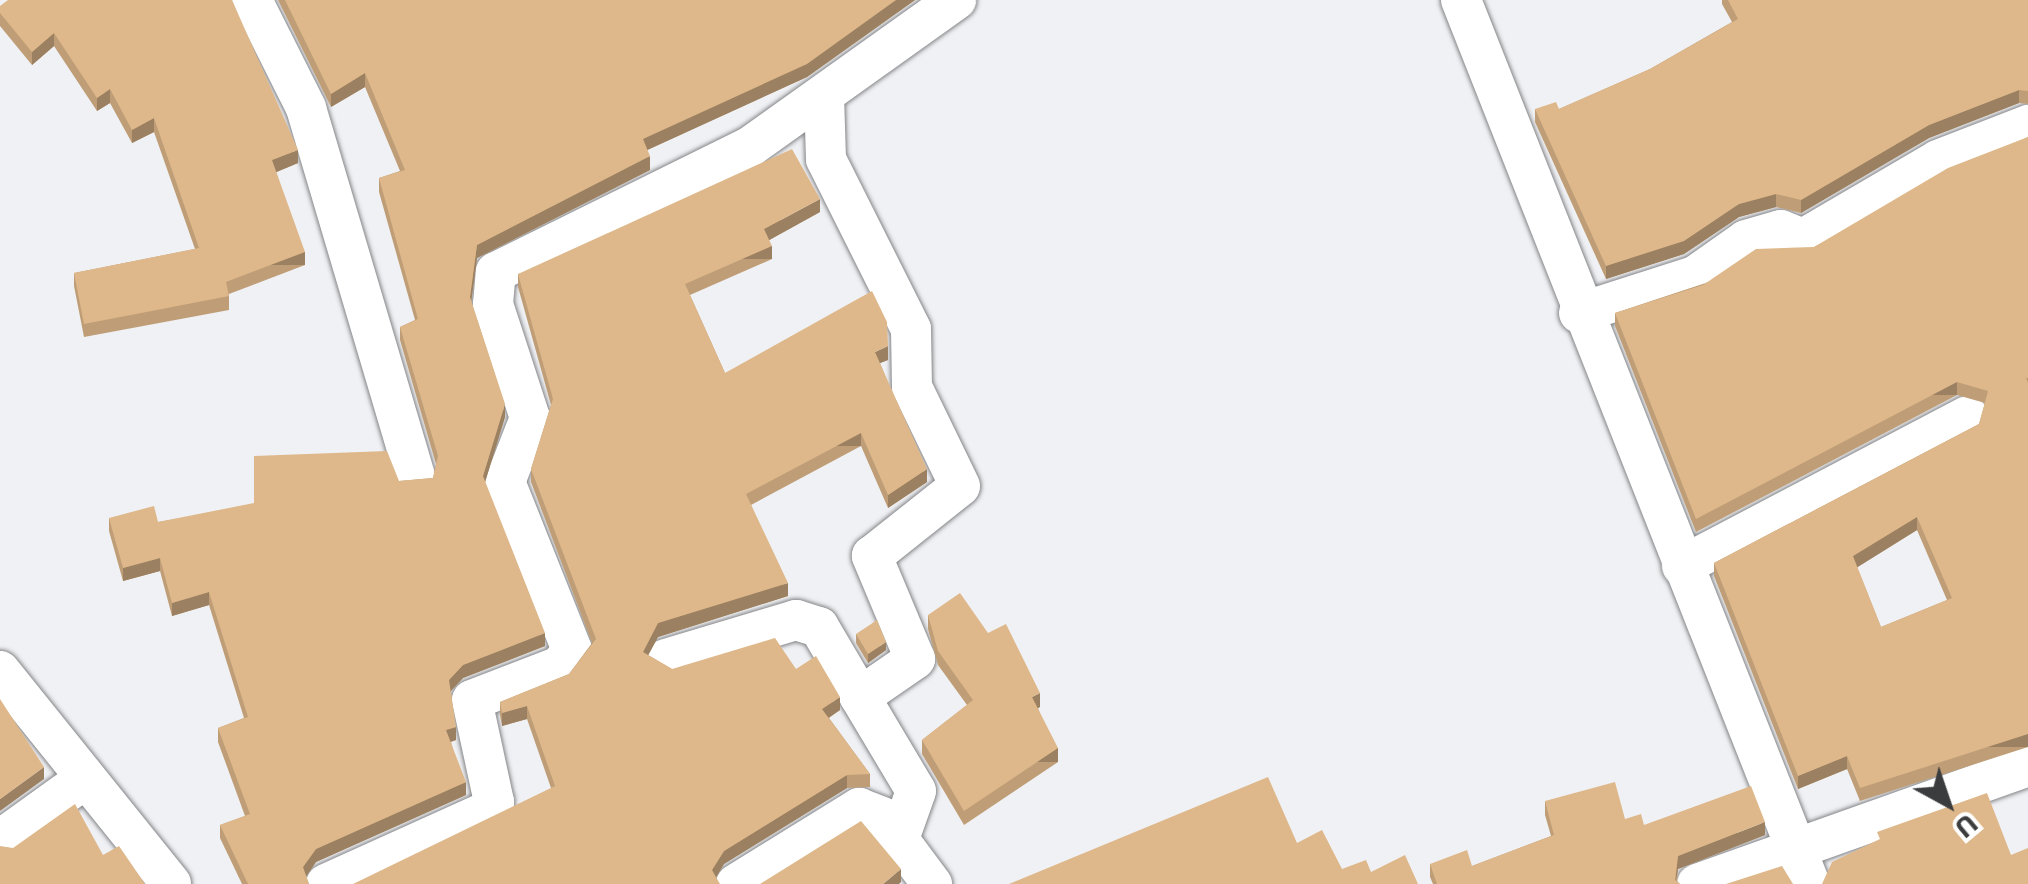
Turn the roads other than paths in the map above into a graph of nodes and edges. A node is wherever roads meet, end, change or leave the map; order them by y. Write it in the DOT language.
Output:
graph roads {
  1 [pos="252,0"];
  2 [pos="956,0"];
  3 [pos="1462,0"];
  4 [pos="824,97"];
  5 [pos="2028,125"];
  6 [pos="1579,313"];
  7 [pos="1968,416"];
  8 [pos="416,476"];
  9 [pos="1682,566"];
  10 [pos="666,659"];
  11 [pos="0,671"];
  12 [pos="860,698"];
  13 [pos="2028,766"];
  14 [pos="82,781"];
  15 [pos="899,839"];
  16 [pos="0,840"];
  17 [pos="1803,867"];
  18 [pos="171,884"];
  19 [pos="326,884"];
  20 [pos="736,884"];
  21 [pos="932,884"];
  22 [pos="1697,884"];
  1 -- 8 [label="street"];
  2 -- 4 [label="street"];
  3 -- 6 [label="street"];
  4 -- 12 [label="street"];
  4 -- 19 [label="street"];
  5 -- 6 [label="street"];
  6 -- 9 [label="street"];
  7 -- 9 [label="street"];
  9 -- 17 [label="street"];
  10 -- 12 [label="street"];
  11 -- 14 [label="street"];
  12 -- 15 [label="street"];
  13 -- 17 [label="street"];
  14 -- 16 [label="street"];
  14 -- 18 [label="street"];
  15 -- 20 [label="street"];
  15 -- 21 [label="street"];
  17 -- 22 [label="street"];
}
